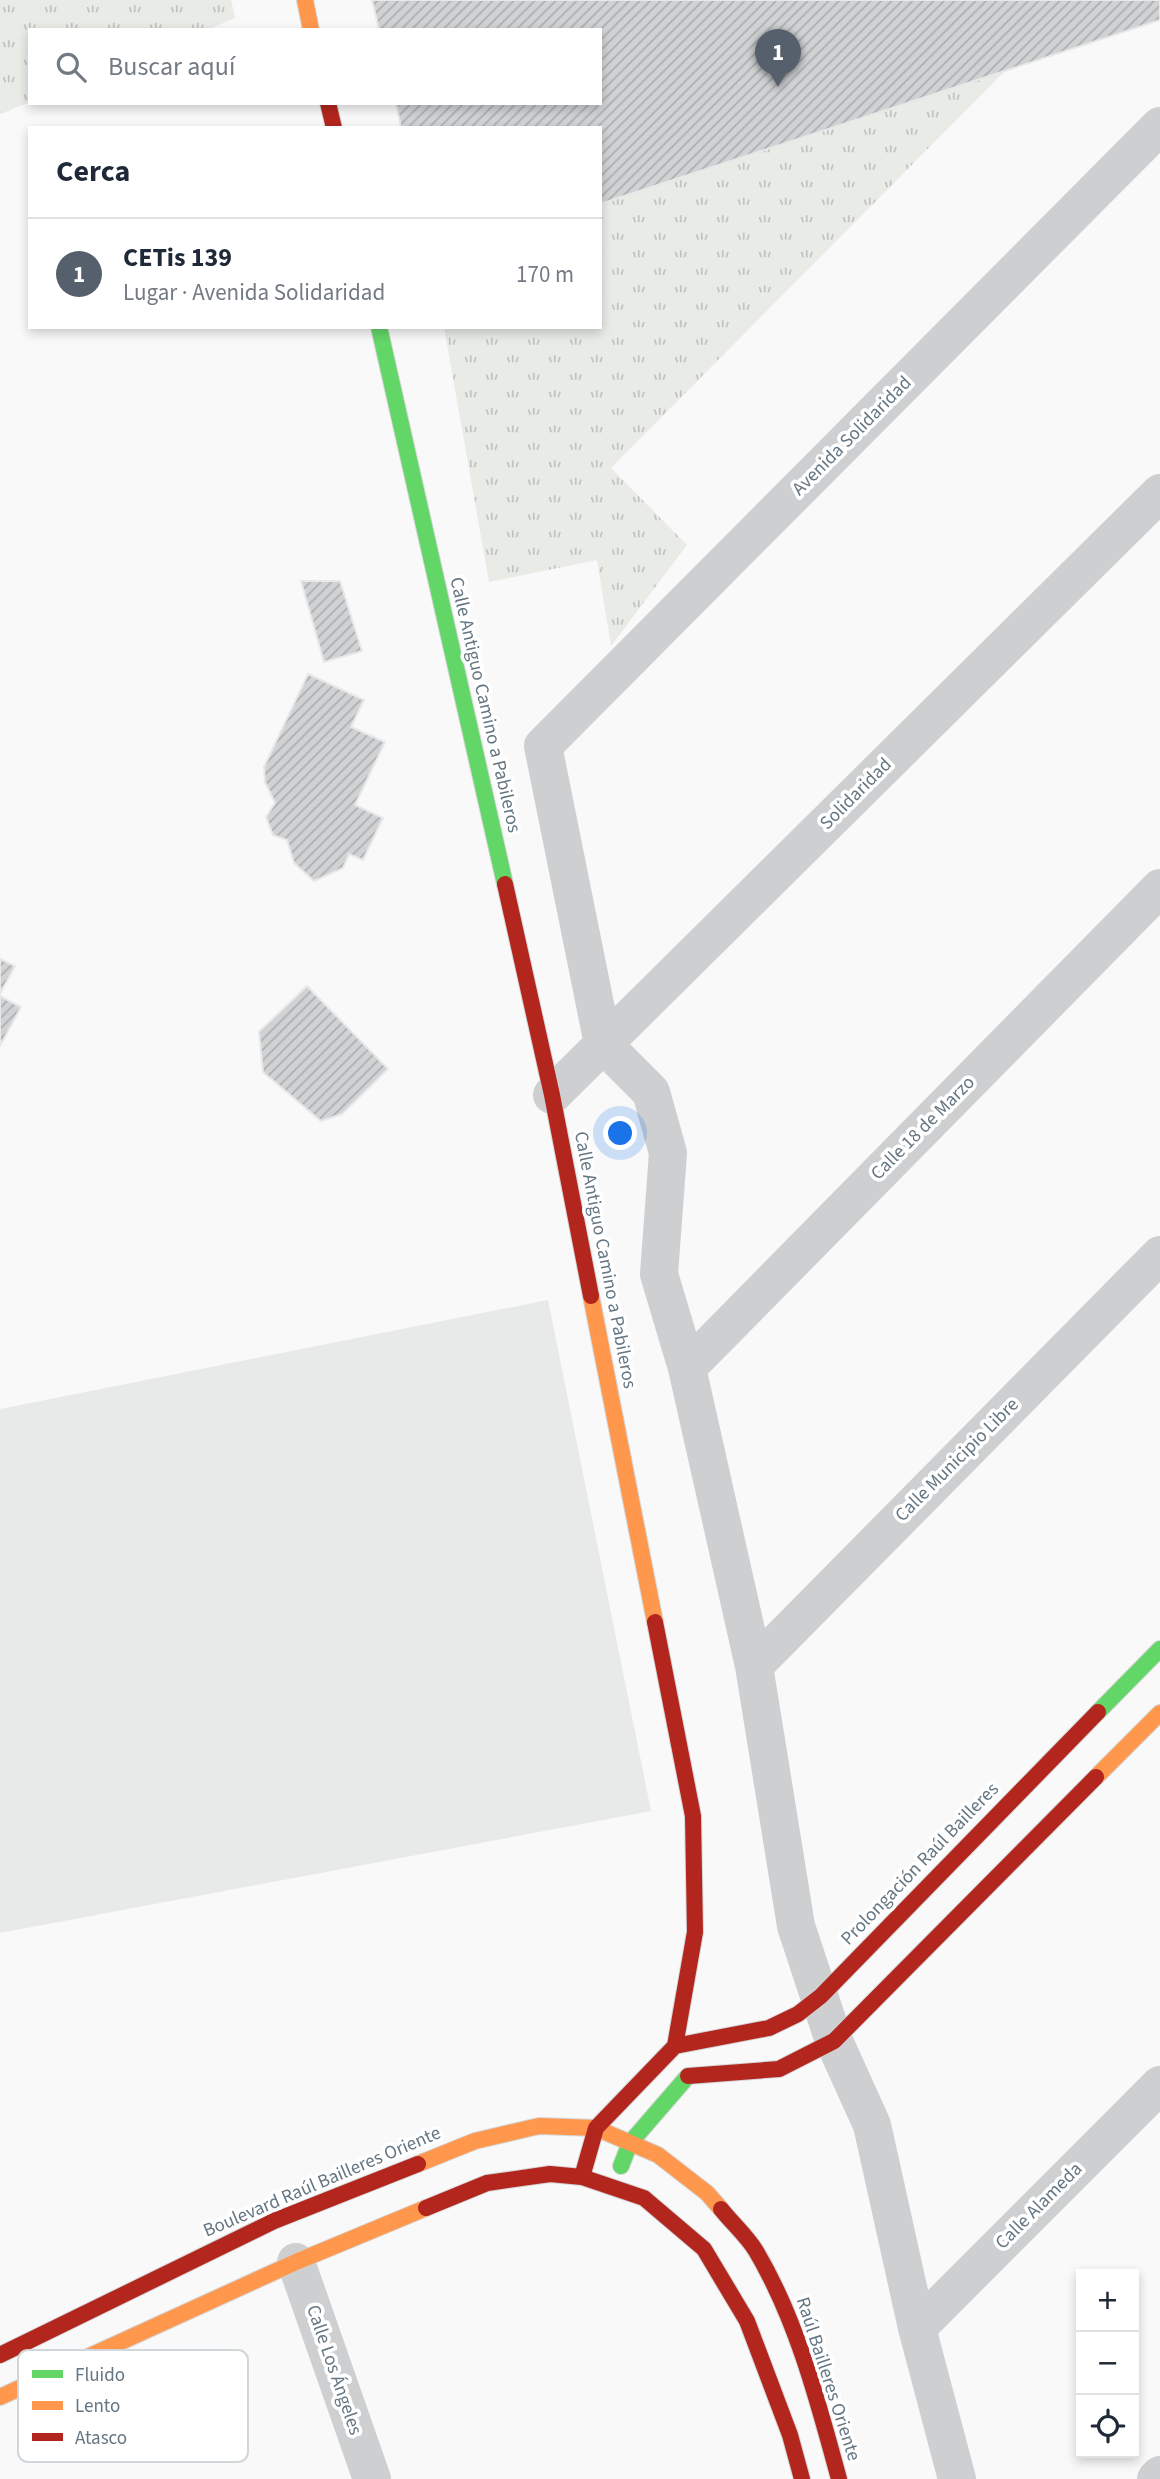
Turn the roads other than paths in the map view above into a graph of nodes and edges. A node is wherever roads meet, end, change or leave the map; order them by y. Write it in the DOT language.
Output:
graph roads {
  1 [pos="305,0"];
  2 [pos="312,28"];
  3 [pos="328,105"];
  4 [pos="334,126"];
  5 [pos="1160,126"];
  6 [pos="380,329"];
  7 [pos="1160,493"];
  8 [pos="1160,888"];
  9 [pos="579,1068"];
  10 [pos="1160,1255"];
  11 [pos="687,1368"];
  12 [pos="1160,1649"];
  13 [pos="754,1666"];
  14 [pos="1160,1713"];
  15 [pos="821,1996"];
  16 [pos="834,2041"];
  17 [pos="675,2046"];
  18 [pos="688,2076"];
  19 [pos="1160,2085"];
  20 [pos="596,2128"];
  21 [pos="630,2143"];
  22 [pos="582,2177"];
  23 [pos="613,2187"];
  24 [pos="296,2262"];
  25 [pos="917,2328"];
  26 [pos="103,2350"];
  27 [pos="0,2355"];
  28 [pos="18,2389"];
  29 [pos="0,2397"];
  30 [pos="1160,2474"];
  31 [pos="372,2479"];
  32 [pos="802,2479"];
  33 [pos="839,2479"];
  34 [pos="957,2479"];
  35 [pos="1156,2479"];
  1 -- 2 [label="street"];
  3 -- 4 [label="street"];
  5 -- 9 [label="street, Avenida Solidaridad"];
  6 -- 9 [label="street, Calle Antiguo Camino a Pabileros"];
  7 -- 9 [label="street, Solidaridad"];
  8 -- 11 [label="street, Calle 18 de Marzo"];
  9 -- 11 [label="street"];
  9 -- 17 [label="street, Calle Antiguo Camino a Pabileros"];
  10 -- 13 [label="street, Calle Municipio Libre"];
  11 -- 13 [label="street"];
  12 -- 15 [label="street, Prolongación Raúl Bailleres"];
  13 -- 15 [label="street"];
  14 -- 16 [label="street"];
  15 -- 16 [label="street"];
  15 -- 17 [label="street, Prolongación Raúl Bailleres"];
  16 -- 18 [label="street"];
  16 -- 25 [label="street"];
  17 -- 18 [label="street"];
  17 -- 20 [label="street"];
  18 -- 21 [label="street"];
  19 -- 25 [label="street, Calle Alameda"];
  20 -- 21 [label="street, Raúl Bailleres Oriente"];
  20 -- 22 [label="street"];
  20 -- 27 [label="street, Boulevard Raúl Bailleres Oriente"];
  21 -- 23 [label="street"];
  21 -- 33 [label="street, Raúl Bailleres Oriente"];
  22 -- 23 [label="street"];
  22 -- 24 [label="street"];
  23 -- 32 [label="street"];
  24 -- 26 [label="street"];
  24 -- 31 [label="street, Calle Los Ángeles"];
  25 -- 34 [label="street"];
  28 -- 29 [label="street"];
  30 -- 35 [label="street"];
}
